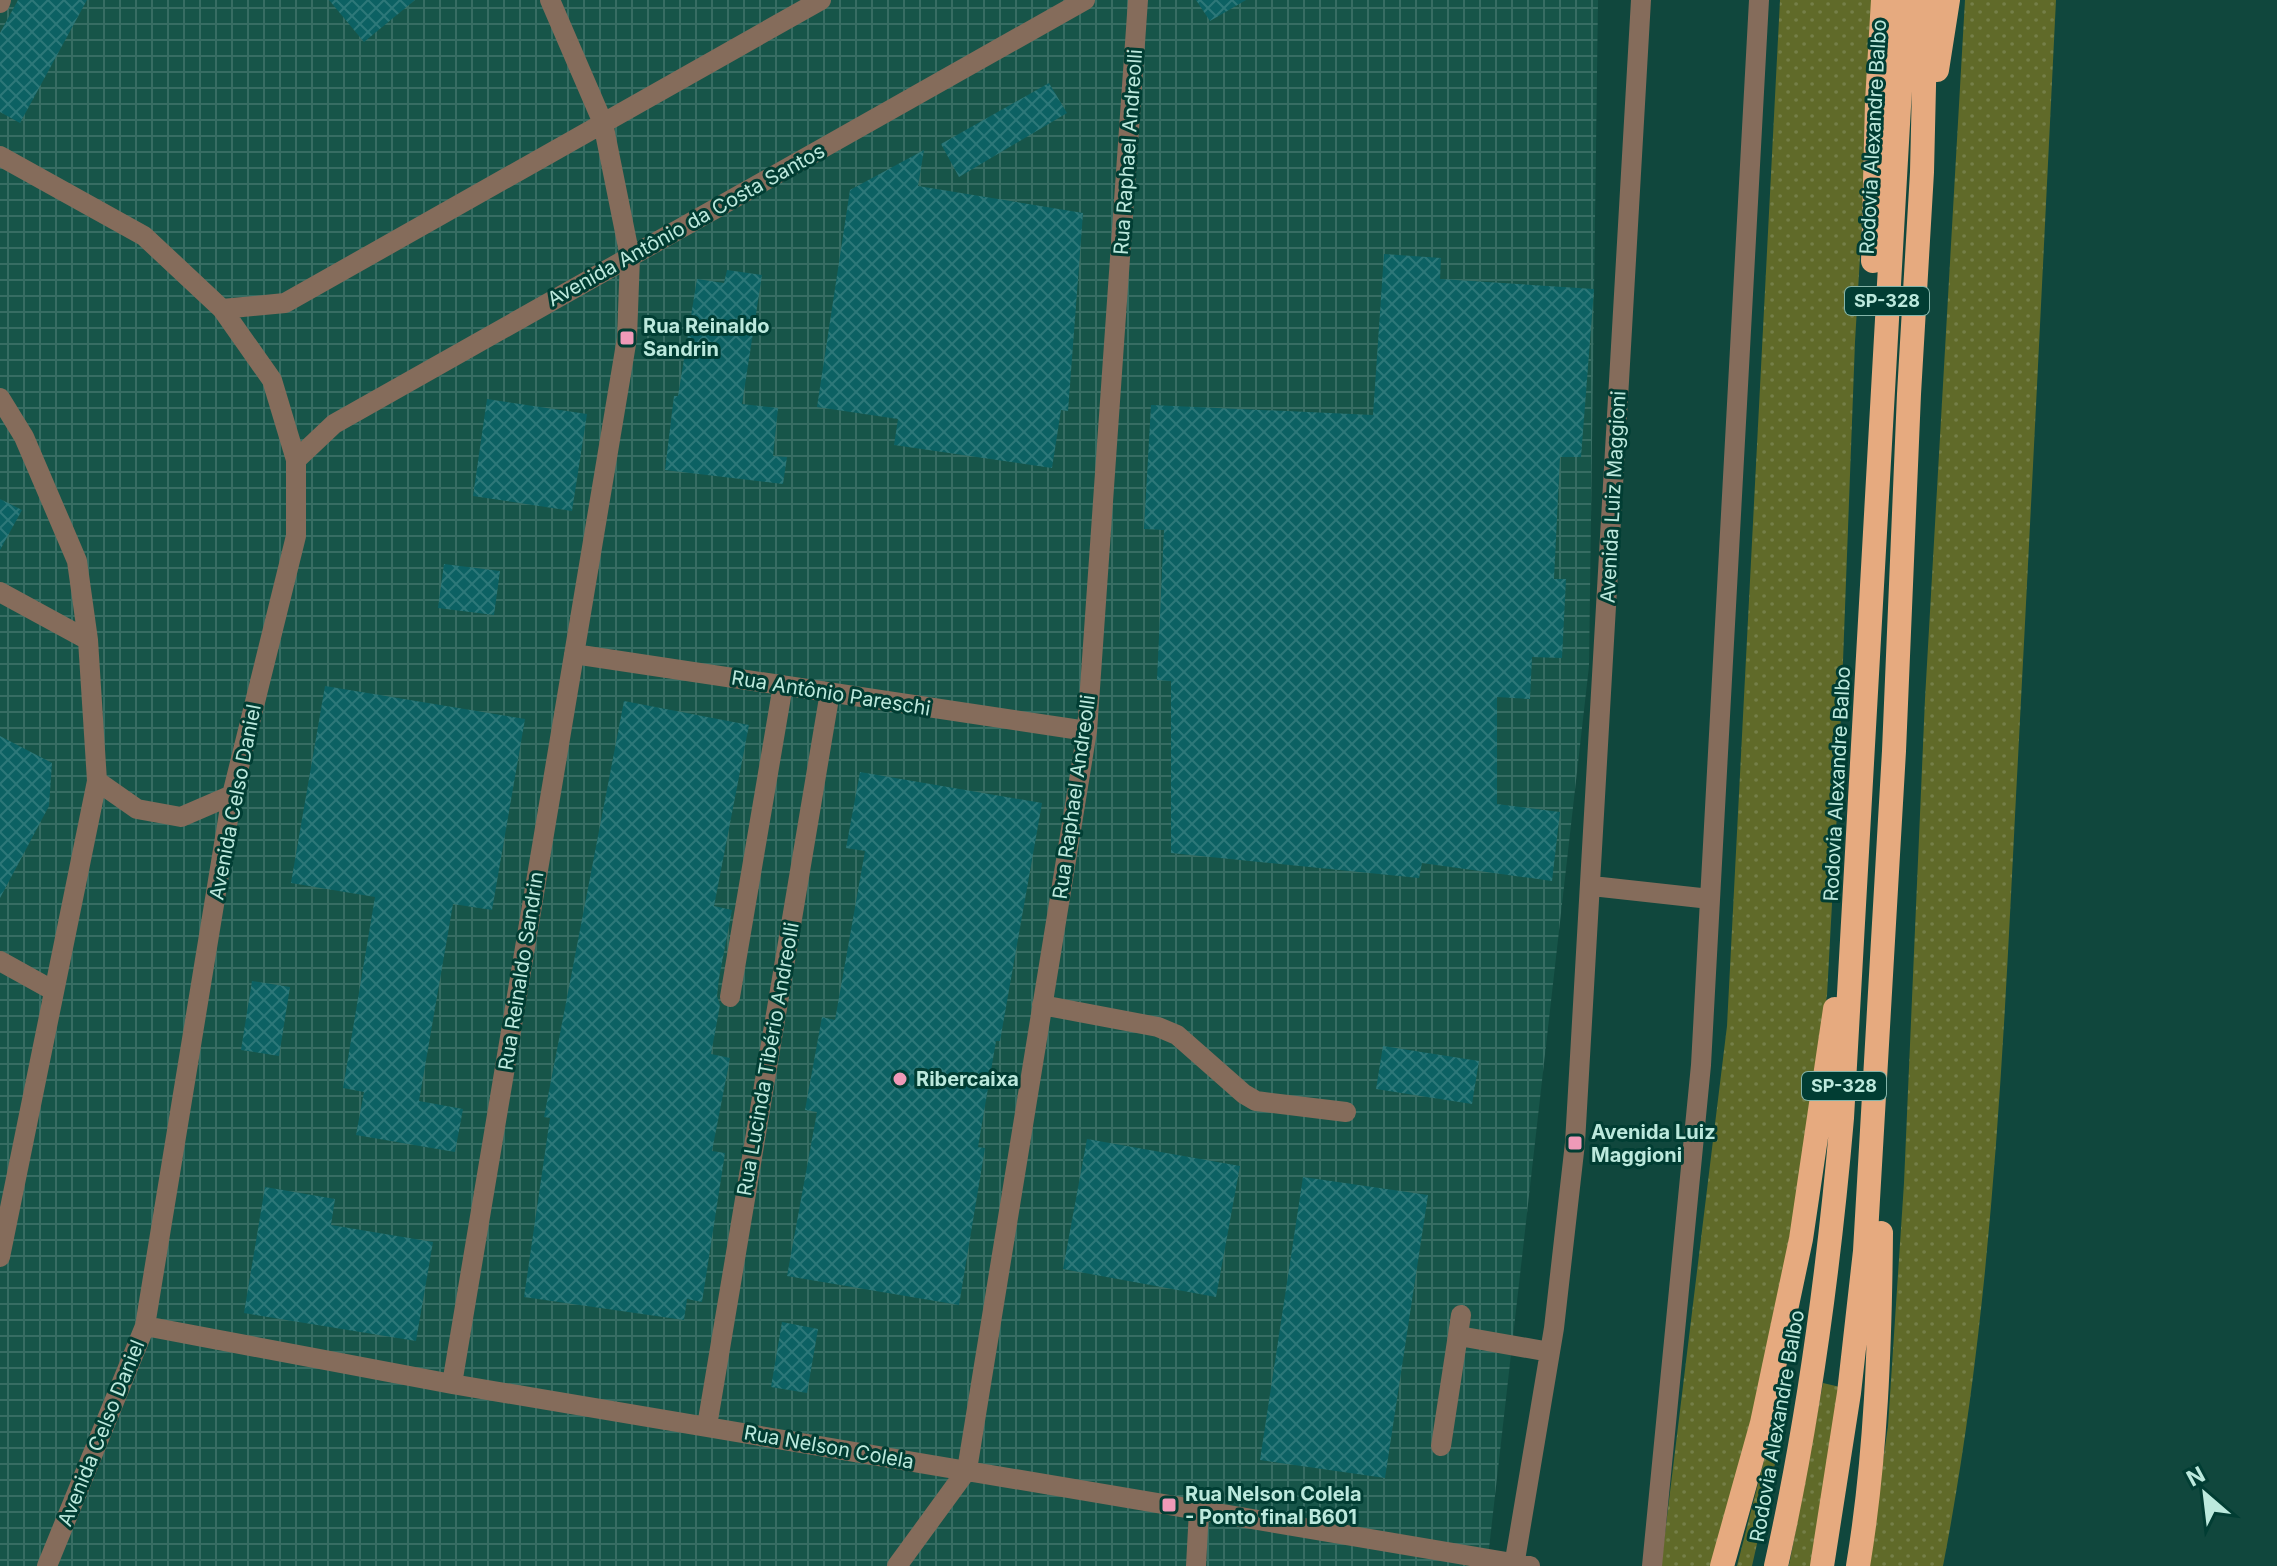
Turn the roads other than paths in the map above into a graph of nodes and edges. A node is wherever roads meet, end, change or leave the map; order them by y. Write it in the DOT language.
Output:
graph roads {
  1 [pos="550,0"];
  2 [pos="821,0"];
  3 [pos="1085,0"];
  4 [pos="1138,0"];
  5 [pos="1641,0"];
  6 [pos="1759,0"];
  7 [pos="1883,0"];
  8 [pos="1905,0"];
  9 [pos="1926,0"];
  10 [pos="1948,0"];
  11 [pos="603,123"];
  12 [pos="0,156"];
  13 [pos="1922,172"];
  14 [pos="630,257"];
  15 [pos="222,309"];
  16 [pos="0,398"];
  17 [pos="296,460"];
  18 [pos="0,592"];
  19 [pos="1871,602"];
  20 [pos="88,640"];
  21 [pos="574,654"];
  22 [pos="783,685"];
  23 [pos="830,692"];
  24 [pos="1087,731"];
  25 [pos="97,781"];
  26 [pos="232,795"];
  27 [pos="1859,841"];
  28 [pos="1592,886"];
  29 [pos="1710,899"];
  30 [pos="1883,951"];
  31 [pos="0,961"];
  32 [pos="54,991"];
  33 [pos="730,997"];
  34 [pos="1042,1005"];
  35 [pos="1346,1112"];
  36 [pos="0,1257"];
  37 [pos="145,1326"];
  38 [pos="1550,1352"];
  39 [pos="452,1384"];
  40 [pos="707,1426"];
  41 [pos="1441,1446"];
  42 [pos="967,1470"];
  43 [pos="1199,1510"];
  44 [pos="1519,1565"];
  45 [pos="47,1566"];
  46 [pos="897,1566"];
  47 [pos="1196,1566"];
  48 [pos="1652,1566"];
  49 [pos="1722,1566"];
  50 [pos="1776,1566"];
  51 [pos="1822,1566"];
  52 [pos="1858,1566"];
  1 -- 11 [label="street, Rua Reinaldo Sandrin"];
  2 -- 11 [label="street"];
  3 -- 14 [label="street, Avenida Antônio da Costa Santos"];
  4 -- 24 [label="street, Rua Raphael Andreolli"];
  5 -- 28 [label="street, Avenida Luiz Maggioni"];
  6 -- 29 [label="street"];
  7 -- 19 [label="highway"];
  8 -- 19 [label="highway, Rodovia Alexandre Balbo / SP-328"];
  9 -- 13 [label="highway, SP-328"];
  10 -- 13 [label="highway"];
  11 -- 14 [label="street, Rua Reinaldo Sandrin"];
  11 -- 15 [label="street"];
  12 -- 15 [label="street, Avenida Celso Daniel"];
  13 -- 30 [label="highway, SP-328"];
  14 -- 17 [label="street, Avenida Antônio da Costa Santos"];
  14 -- 21 [label="street, Rua Reinaldo Sandrin"];
  15 -- 17 [label="street, Avenida Celso Daniel"];
  16 -- 20 [label="street"];
  17 -- 26 [label="street, Avenida Celso Daniel"];
  18 -- 20 [label="street"];
  19 -- 27 [label="highway, Rodovia Alexandre Balbo / SP-328"];
  20 -- 25 [label="street"];
  21 -- 22 [label="street, Rua Antônio Pareschi"];
  21 -- 39 [label="street, Rua Reinaldo Sandrin"];
  22 -- 23 [label="street, Rua Antônio Pareschi"];
  22 -- 33 [label="street"];
  23 -- 24 [label="street, Rua Antônio Pareschi"];
  23 -- 40 [label="street, Rua Lucinda Tibério Andreolli"];
  24 -- 34 [label="street, Rua Raphael Andreolli"];
  25 -- 26 [label="street"];
  25 -- 32 [label="street"];
  26 -- 37 [label="street, Avenida Celso Daniel"];
  27 -- 49 [label="highway"];
  27 -- 50 [label="highway, Rodovia Alexandre Balbo / SP-328"];
  28 -- 29 [label="street"];
  28 -- 38 [label="street, Avenida Luiz Maggioni"];
  29 -- 48 [label="street"];
  30 -- 51 [label="highway, SP-328"];
  30 -- 52 [label="highway"];
  31 -- 32 [label="street"];
  32 -- 36 [label="street"];
  34 -- 35 [label="street"];
  34 -- 42 [label="street, Rua Raphael Andreolli"];
  37 -- 39 [label="street, Rua Nelson Colela"];
  37 -- 45 [label="street, Avenida Celso Daniel"];
  38 -- 41 [label="street"];
  38 -- 44 [label="street, Avenida Luiz Maggioni"];
  39 -- 40 [label="street, Rua Nelson Colela"];
  40 -- 42 [label="street, Rua Nelson Colela"];
  42 -- 43 [label="street, Rua Nelson Colela"];
  42 -- 46 [label="street, Rua Raphael Andreolli"];
  43 -- 44 [label="street, Rua Nelson Colela"];
  43 -- 47 [label="street"];
}
